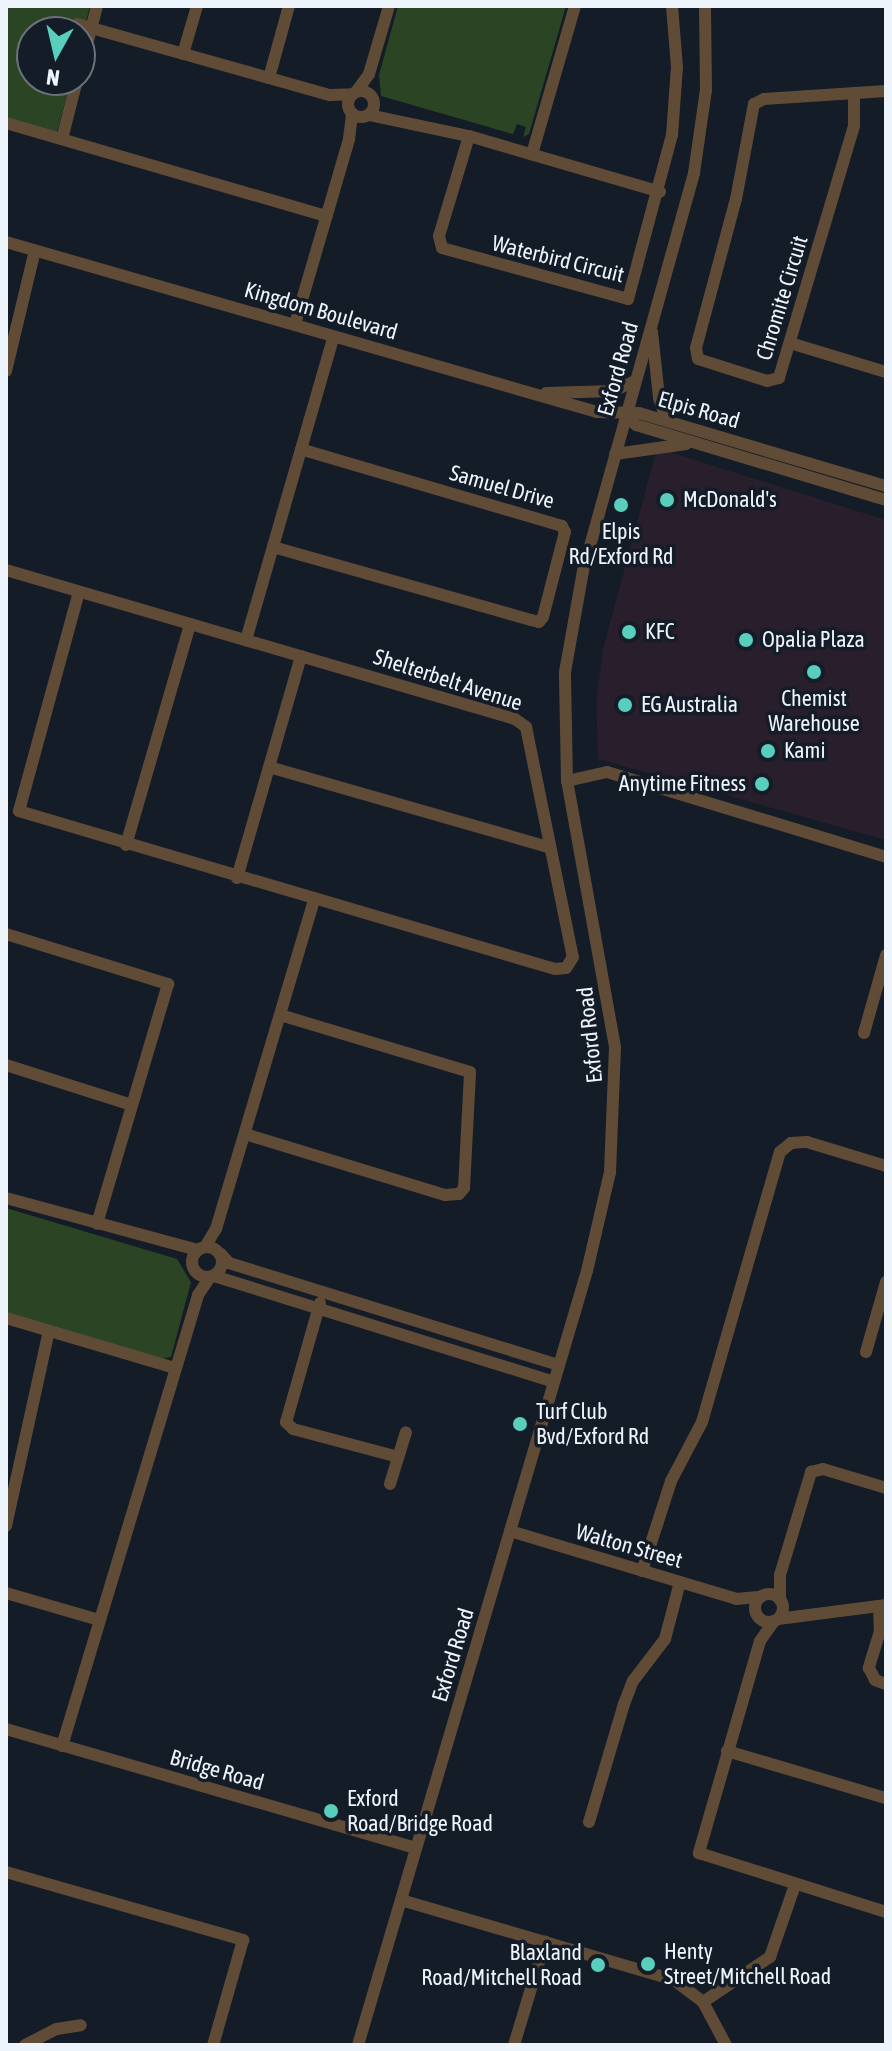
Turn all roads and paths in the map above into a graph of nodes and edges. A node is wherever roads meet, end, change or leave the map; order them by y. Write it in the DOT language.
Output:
graph roads {
  1 [pos="197,6"];
  2 [pos="289,6"];
  3 [pos="389,6"];
  4 [pos="575,6"];
  5 [pos="672,6"];
  6 [pos="705,6"];
  7 [pos="96,29"];
  8 [pos="183,54"];
  9 [pos="369,74"];
  10 [pos="269,78"];
  11 [pos="886,91"];
  12 [pos="355,93"];
  13 [pos="854,93"];
  14 [pos="330,95"];
  15 [pos="73,96"];
  16 [pos="372,98"];
  17 [pos="350,111"];
  18 [pos="367,116"];
  19 [pos="394,116"];
  20 [pos="6,123"];
  21 [pos="469,136"];
  22 [pos="62,139"];
  23 [pos="349,139"];
  24 [pos="532,154"];
  25 [pos="660,192"];
  26 [pos="327,216"];
  27 [pos="6,242"];
  28 [pos="35,250"];
  29 [pos="295,324"];
  30 [pos="651,325"];
  31 [pos="334,336"];
  32 [pos="790,343"];
  33 [pos="8,355"];
  34 [pos="6,371"];
  35 [pos="886,372"];
  36 [pos="635,381"];
  37 [pos="535,394"];
  38 [pos="625,416"];
  39 [pos="667,421"];
  40 [pos="697,444"];
  41 [pos="301,449"];
  42 [pos="615,454"];
  43 [pos="886,486"];
  44 [pos="886,500"];
  45 [pos="273,547"];
  46 [pos="6,570"];
  47 [pos="79,592"];
  48 [pos="190,624"];
  49 [pos="246,640"];
  50 [pos="301,656"];
  51 [pos="269,767"];
  52 [pos="567,781"];
  53 [pos="12,811"];
  54 [pos="126,845"];
  55 [pos="548,847"];
  56 [pos="886,857"];
  57 [pos="237,878"];
  58 [pos="314,900"];
  59 [pos="6,934"];
  60 [pos="885,962"];
  61 [pos="280,1015"];
  62 [pos="864,1033"];
  63 [pos="6,1065"];
  64 [pos="132,1105"];
  65 [pos="245,1134"];
  66 [pos="886,1166"];
  67 [pos="6,1198"];
  68 [pos="97,1224"];
  69 [pos="205,1256"];
  70 [pos="212,1276"];
  71 [pos="886,1282"];
  72 [pos="323,1292"];
  73 [pos="198,1295"];
  74 [pos="318,1310"];
  75 [pos="6,1318"];
  76 [pos="49,1331"];
  77 [pos="866,1352"];
  78 [pos="556,1364"];
  79 [pos="175,1368"];
  80 [pos="551,1381"];
  81 [pos="406,1432"];
  82 [pos="398,1457"];
  83 [pos="390,1484"];
  84 [pos="886,1488"];
  85 [pos="6,1526"];
  86 [pos="510,1531"];
  87 [pos="642,1571"];
  88 [pos="780,1575"];
  89 [pos="680,1582"];
  90 [pos="6,1593"];
  91 [pos="762,1596"];
  92 [pos="736,1599"];
  93 [pos="781,1602"];
  94 [pos="883,1605"];
  95 [pos="802,1614"];
  96 [pos="757,1615"];
  97 [pos="99,1620"];
  98 [pos="776,1620"];
  99 [pos="760,1641"];
  100 [pos="886,1684"];
  101 [pos="6,1729"];
  102 [pos="62,1746"];
  103 [pos="727,1751"];
  104 [pos="886,1798"];
  105 [pos="589,1822"];
  106 [pos="416,1848"];
  107 [pos="6,1872"];
  108 [pos="795,1885"];
  109 [pos="401,1900"];
  110 [pos="886,1912"];
  111 [pos="545,1942"];
  112 [pos="703,2002"];
  113 [pos="81,2025"];
  114 [pos="724,2044"];
  115 [pos="25,2045"];
  116 [pos="213,2045"];
  117 [pos="358,2045"];
  118 [pos="514,2045"];
  1 -- 8 [label="street"];
  2 -- 10 [label="street"];
  3 -- 9 [label="street"];
  4 -- 24 [label="street"];
  5 -- 25 [label="street, Waterbird Circuit"];
  6 -- 30 [label="street, Exford Road"];
  7 -- 8 [label="street"];
  8 -- 10 [label="street"];
  9 -- 12 [label="street"];
  9 -- 16 [label="street"];
  10 -- 14 [label="street"];
  11 -- 13 [label="street"];
  12 -- 14 [label="street"];
  12 -- 16 [label="street"];
  12 -- 17 [label="street"];
  13 -- 32 [label="street, Chromite Circuit"];
  13 -- 32 [label="street, Chromite Circuit"];
  14 -- 17 [label="street"];
  15 -- 22 [label="street"];
  16 -- 18 [label="street"];
  16 -- 19 [label="street"];
  17 -- 18 [label="street"];
  17 -- 23 [label="street"];
  18 -- 19 [label="street"];
  18 -- 23 [label="street"];
  19 -- 21 [label="street"];
  20 -- 22 [label="street"];
  21 -- 24 [label="street"];
  21 -- 25 [label="street, Waterbird Circuit"];
  22 -- 26 [label="street"];
  23 -- 26 [label="street"];
  24 -- 25 [label="street"];
  26 -- 29 [label="street"];
  27 -- 28 [label="street, Kingdom Boulevard"];
  28 -- 29 [label="street, Kingdom Boulevard"];
  28 -- 33 [label="street"];
  29 -- 31 [label="street, Kingdom Boulevard"];
  30 -- 36 [label="street, Exford Road"];
  30 -- 39 [label="street"];
  31 -- 37 [label="street, Kingdom Boulevard"];
  31 -- 41 [label="street"];
  32 -- 35 [label="street"];
  33 -- 34 [label="street"];
  36 -- 37 [label="street"];
  36 -- 38 [label="street, Exford Road"];
  37 -- 38 [label="street, Kingdom Boulevard"];
  38 -- 39 [label="street, Elpis Road"];
  38 -- 40 [label="street, Elpis Road"];
  38 -- 42 [label="street, Exford Road"];
  39 -- 43 [label="street, Elpis Road"];
  40 -- 42 [label="street"];
  40 -- 44 [label="street, Elpis Road"];
  41 -- 45 [label="street"];
  41 -- 45 [label="street, Samuel Drive"];
  42 -- 52 [label="street, Exford Road"];
  45 -- 49 [label="street"];
  46 -- 47 [label="street, Shelterbelt Avenue"];
  47 -- 48 [label="street, Shelterbelt Avenue"];
  47 -- 53 [label="street"];
  48 -- 49 [label="street, Shelterbelt Avenue"];
  48 -- 54 [label="street"];
  49 -- 50 [label="street, Shelterbelt Avenue"];
  50 -- 51 [label="street"];
  50 -- 55 [label="street, Shelterbelt Avenue"];
  51 -- 55 [label="street"];
  51 -- 57 [label="street"];
  52 -- 56 [label="street"];
  52 -- 78 [label="street, Exford Road"];
  53 -- 54 [label="street"];
  54 -- 57 [label="street"];
  55 -- 58 [label="street, Shelterbelt Avenue"];
  57 -- 58 [label="street"];
  58 -- 61 [label="street"];
  59 -- 64 [label="street"];
  60 -- 62 [label="street"];
  61 -- 65 [label="street"];
  61 -- 65 [label="street"];
  63 -- 64 [label="street"];
  64 -- 68 [label="street"];
  65 -- 69 [label="street"];
  66 -- 87 [label="street"];
  67 -- 68 [label="street"];
  68 -- 69 [label="street"];
  69 -- 70 [label="street"];
  69 -- 70 [label="street"];
  69 -- 72 [label="street"];
  69 -- 73 [label="street"];
  70 -- 73 [label="street"];
  70 -- 74 [label="street"];
  71 -- 77 [label="street"];
  72 -- 74 [label="street"];
  72 -- 78 [label="street"];
  73 -- 79 [label="street"];
  74 -- 80 [label="street"];
  74 -- 82 [label="street"];
  75 -- 76 [label="street"];
  76 -- 79 [label="street"];
  76 -- 85 [label="street"];
  78 -- 80 [label="street, Exford Road"];
  79 -- 97 [label="street"];
  80 -- 86 [label="street, Exford Road"];
  81 -- 82 [label="street"];
  82 -- 83 [label="street"];
  84 -- 88 [label="street"];
  86 -- 87 [label="street, Walton Street"];
  86 -- 106 [label="street, Exford Road"];
  87 -- 89 [label="street, Walton Street"];
  88 -- 91 [label="street"];
  88 -- 93 [label="street"];
  89 -- 92 [label="street, Walton Street"];
  89 -- 105 [label="street"];
  90 -- 97 [label="street"];
  91 -- 92 [label="street, Walton Street"];
  91 -- 93 [label="street"];
  91 -- 96 [label="street"];
  92 -- 96 [label="street, Walton Street"];
  93 -- 95 [label="street"];
  93 -- 98 [label="street"];
  94 -- 95 [label="street"];
  94 -- 100 [label="street"];
  95 -- 98 [label="street"];
  96 -- 98 [label="street"];
  96 -- 99 [label="street"];
  97 -- 102 [label="street"];
  98 -- 99 [label="street"];
  99 -- 103 [label="street"];
  101 -- 102 [label="street, Bridge Road"];
  102 -- 106 [label="street, Bridge Road"];
  103 -- 104 [label="street"];
  103 -- 108 [label="street"];
  106 -- 109 [label="street, Exford Road"];
  107 -- 116 [label="street"];
  108 -- 110 [label="street"];
  108 -- 112 [label="street"];
  109 -- 111 [label="street"];
  109 -- 117 [label="street, Exford Road"];
  111 -- 112 [label="street"];
  111 -- 118 [label="street"];
  112 -- 114 [label="street"];
  113 -- 115 [label="street"];
}
